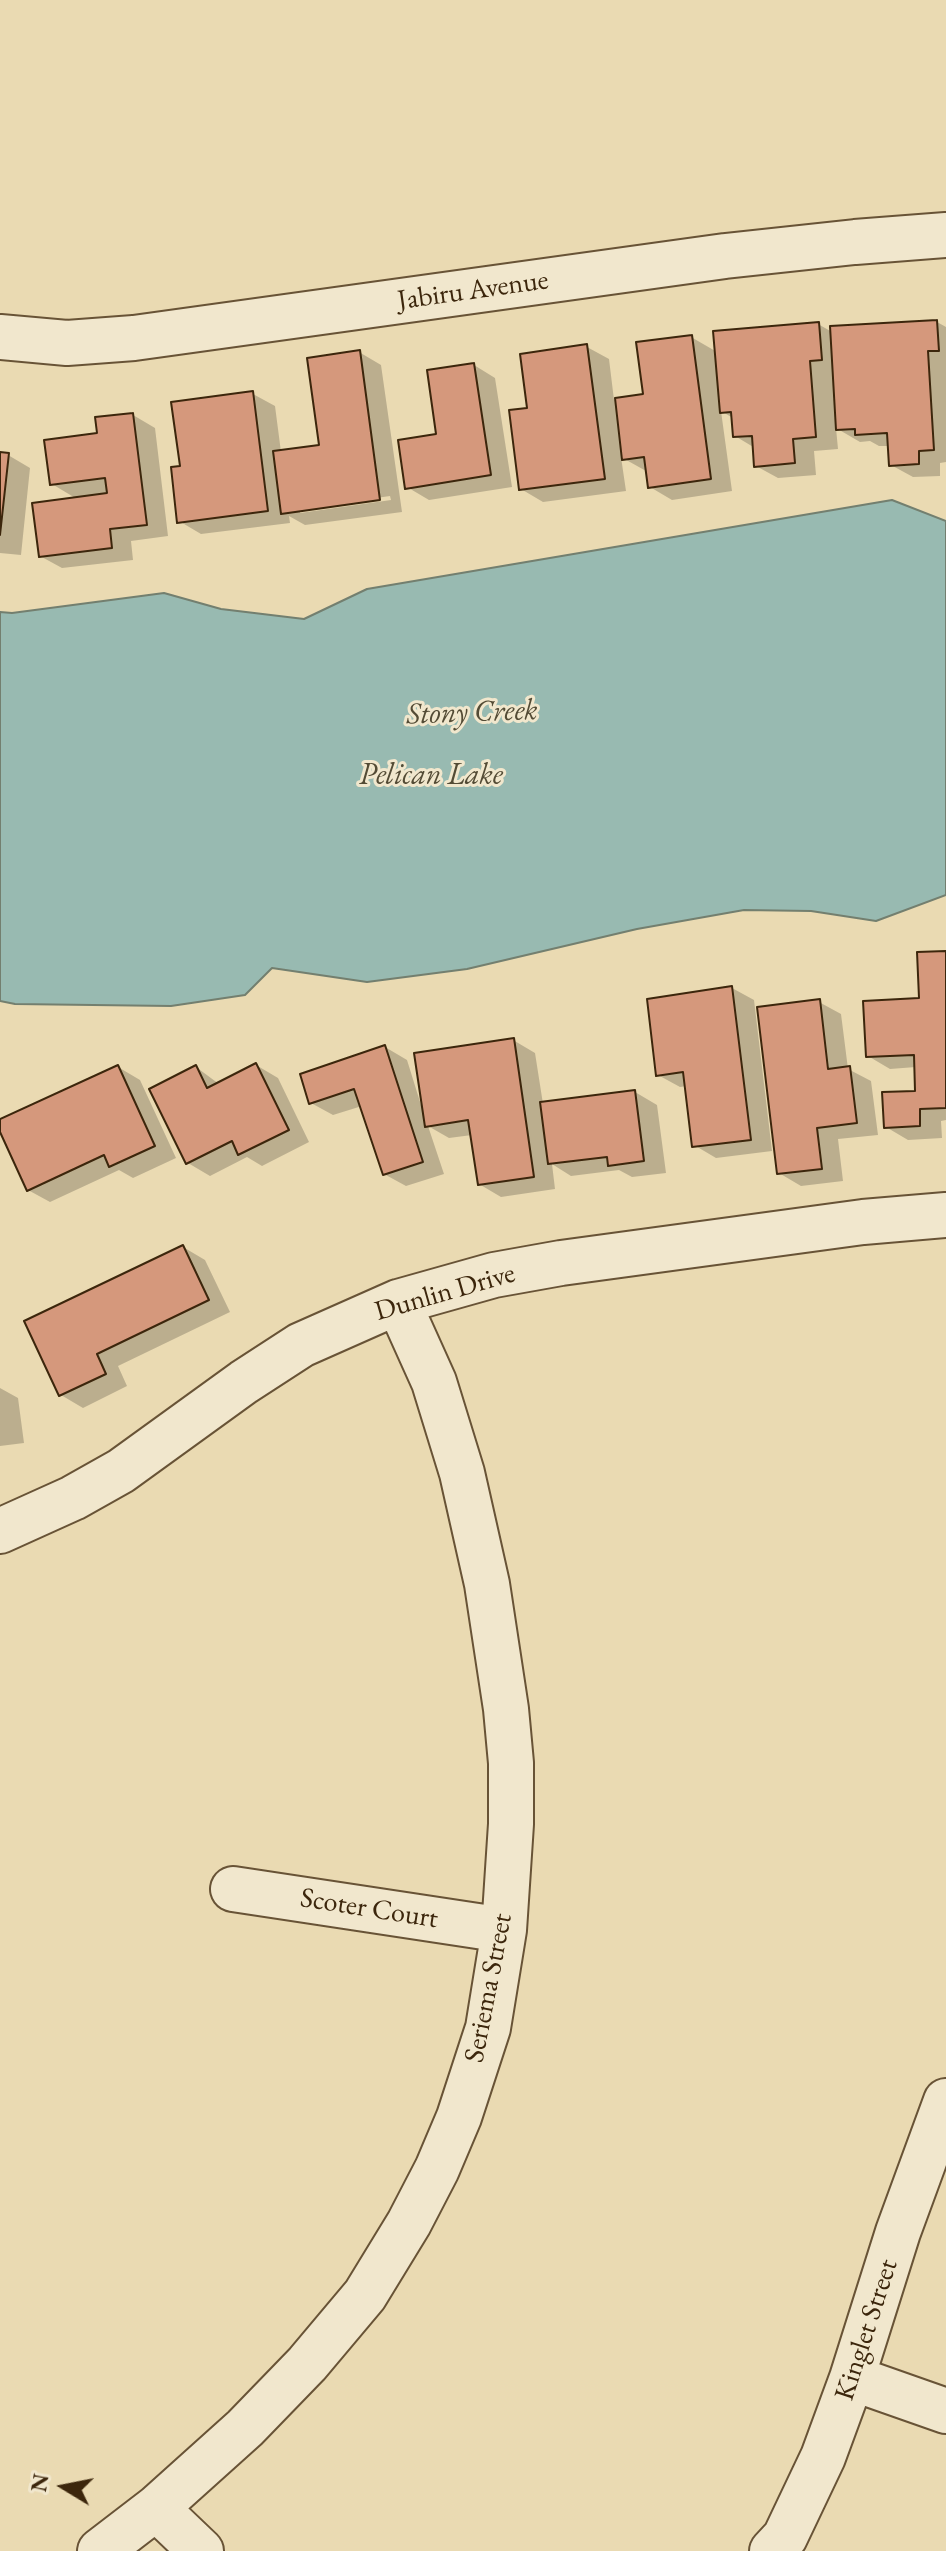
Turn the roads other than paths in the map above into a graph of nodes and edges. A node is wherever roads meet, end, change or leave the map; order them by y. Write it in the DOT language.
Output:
graph roads {
  1 [pos="946,235"];
  2 [pos="0,337"];
  3 [pos="946,1215"];
  4 [pos="398,1302"];
  5 [pos="0,1531"];
  6 [pos="233,1889"];
  7 [pos="504,1930"];
  8 [pos="946,2101"];
  9 [pos="852,2378"];
  10 [pos="946,2411"];
  11 [pos="156,2508"];
  12 [pos="100,2551"];
  13 [pos="201,2551"];
  14 [pos="772,2551"];
  1 -- 2 [label="street, Jabiru Avenue"];
  3 -- 4 [label="street, Dunlin Drive"];
  4 -- 5 [label="street, Dunlin Drive"];
  4 -- 7 [label="street, Seriema Street"];
  6 -- 7 [label="street, Scoter Court"];
  7 -- 11 [label="street, Seriema Street"];
  8 -- 9 [label="street, Kinglet Street"];
  9 -- 10 [label="street"];
  9 -- 14 [label="street, Kinglet Street"];
  11 -- 12 [label="street, Seriema Street"];
  11 -- 13 [label="street"];
}
